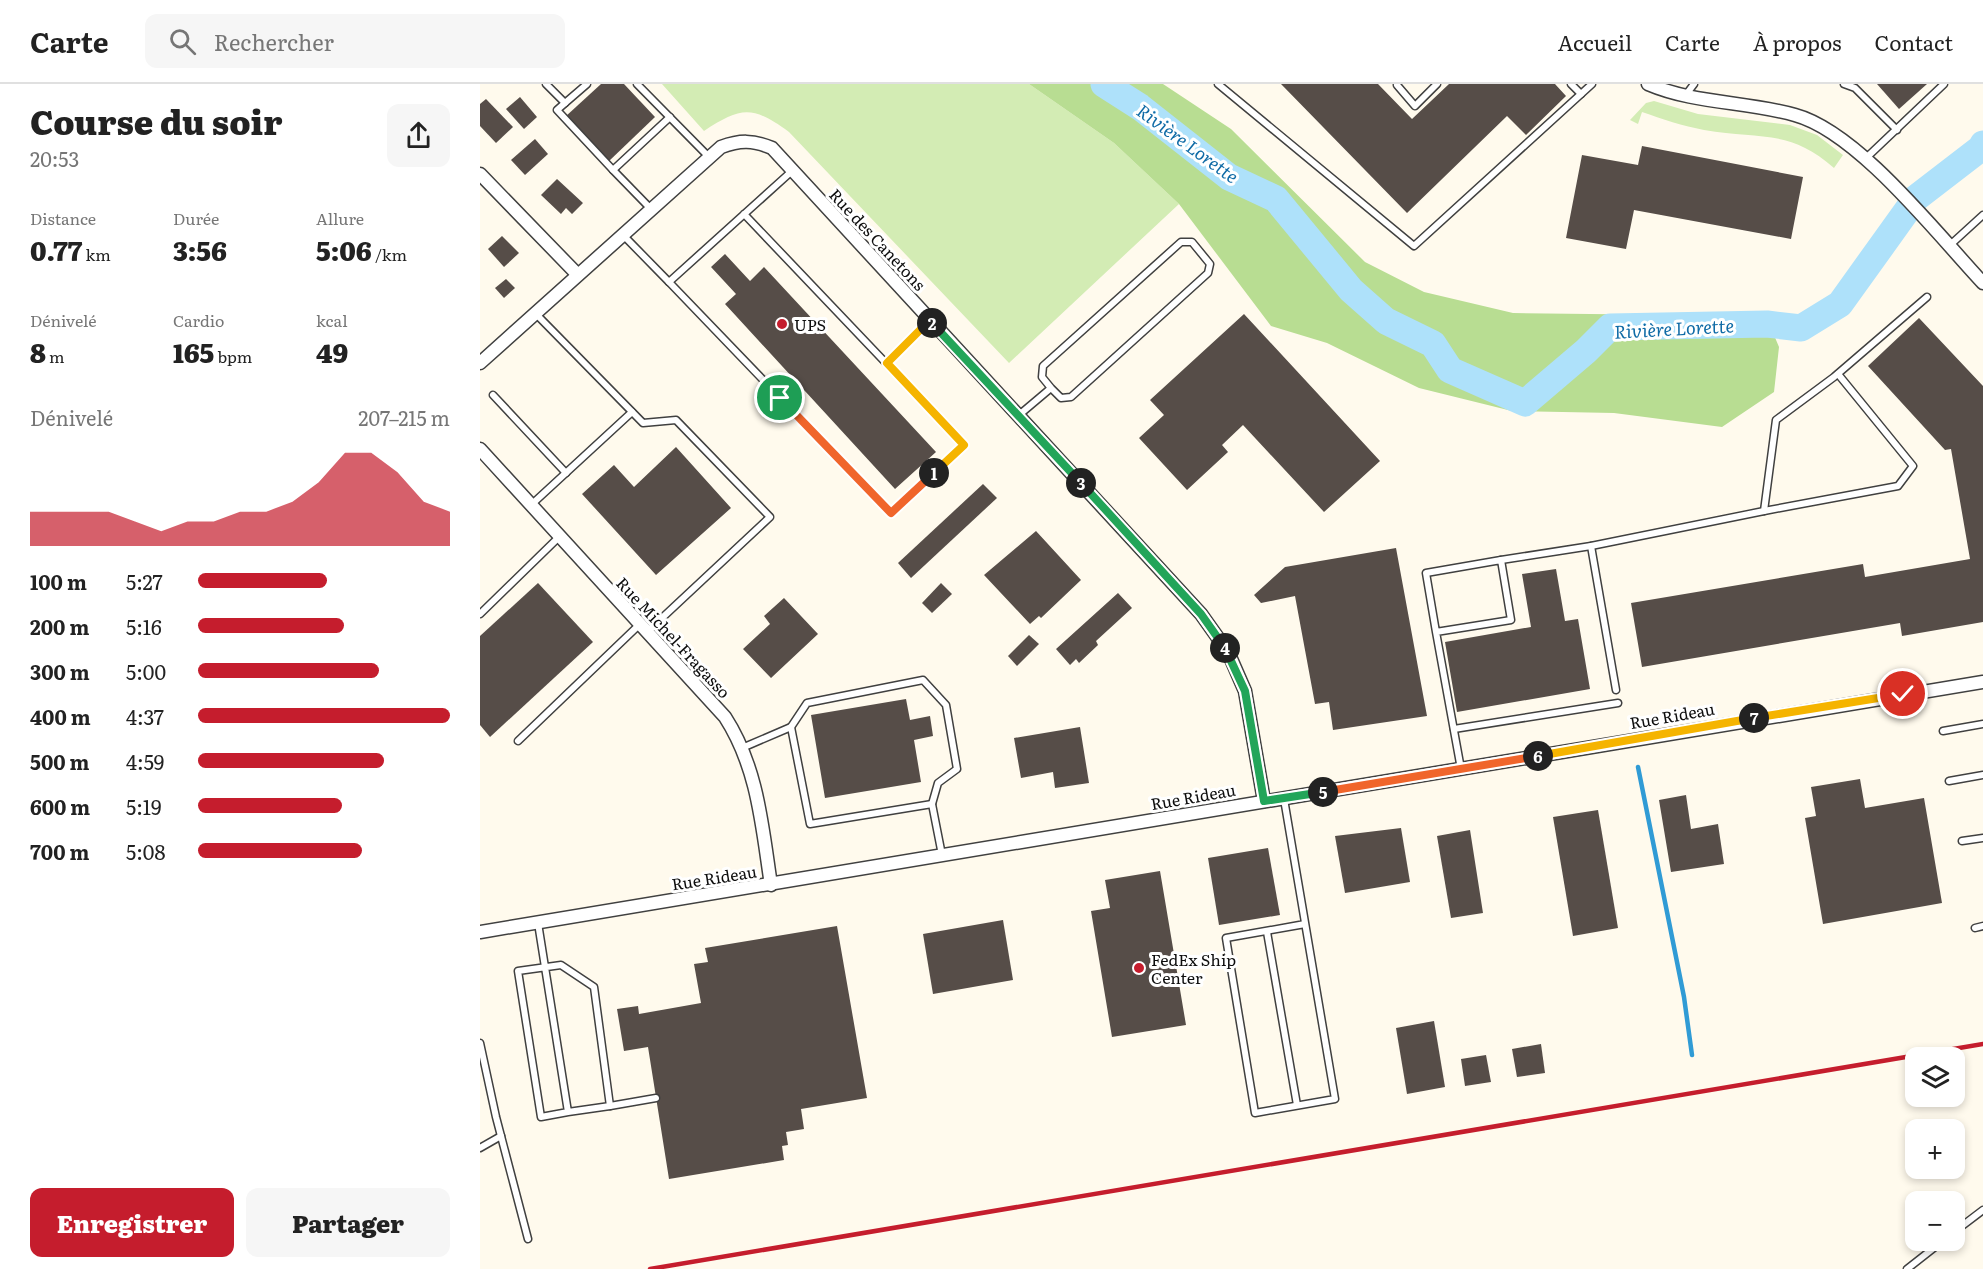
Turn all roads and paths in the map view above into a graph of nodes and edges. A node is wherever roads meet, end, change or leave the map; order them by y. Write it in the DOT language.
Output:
graph roads {
  1 [pos="546,84"];
  2 [pos="586,84"];
  3 [pos="637,84"];
  4 [pos="1218,84"];
  5 [pos="1397,84"];
  6 [pos="1437,84"];
  7 [pos="1571,84"];
  8 [pos="1592,84"];
  9 [pos="1648,84"];
  10 [pos="1694,84"];
  11 [pos="1845,84"];
  12 [pos="1944,84"];
  13 [pos="1581,94"];
  14 [pos="1684,97"];
  15 [pos="565,103"];
  16 [pos="670,117"];
  17 [pos="1897,130"];
  18 [pos="708,156"];
  19 [pos="1865,159"];
  20 [pos="613,170"];
  21 [pos="792,171"];
  22 [pos="480,174"];
  23 [pos="650,208"];
  24 [pos="744,214"];
  25 [pos="1983,215"];
  26 [pos="622,234"];
  27 [pos="1949,247"];
  28 [pos="578,274"];
  29 [pos="669,282"];
  30 [pos="1983,283"];
  31 [pos="1927,297"];
  32 [pos="535,313"];
  33 [pos="930,320"];
  34 [pos="480,363"];
  35 [pos="887,363"];
  36 [pos="1838,374"];
  37 [pos="1051,388"];
  38 [pos="493,395"];
  39 [pos="632,412"];
  40 [pos="1018,416"];
  41 [pos="480,449"];
  42 [pos="566,473"];
  43 [pos="531,506"];
  44 [pos="1764,511"];
  45 [pos="560,537"];
  46 [pos="1591,546"];
  47 [pos="1502,560"];
  48 [pos="480,614"];
  49 [pos="643,629"];
  50 [pos="1436,632"];
  51 [pos="1983,682"];
  52 [pos="1616,690"];
  53 [pos="1618,703"];
  54 [pos="1983,724"];
  55 [pos="791,727"];
  56 [pos="1454,729"];
  57 [pos="1943,731"];
  58 [pos="518,741"];
  59 [pos="742,748"];
  60 [pos="1462,769"];
  61 [pos="1983,775"];
  62 [pos="1949,781"];
  63 [pos="1284,798"];
  64 [pos="1264,801"];
  65 [pos="932,804"];
  66 [pos="1983,837"];
  67 [pos="1962,841"];
  68 [pos="942,856"];
  69 [pos="771,885"];
  70 [pos="538,923"];
  71 [pos="1305,924"];
  72 [pos="1983,926"];
  73 [pos="1975,928"];
  74 [pos="480,932"];
  75 [pos="1267,932"];
  76 [pos="545,967"];
  77 [pos="480,1043"];
  78 [pos="656,1098"];
  79 [pos="1297,1105"];
  80 [pos="610,1106"];
  81 [pos="568,1112"];
  82 [pos="501,1136"];
  83 [pos="480,1148"];
  84 [pos="1983,1210"];
  85 [pos="1965,1224"];
  86 [pos="528,1239"];
  87 [pos="1930,1251"];
  88 [pos="1906,1269"];
  1 -- 15 [label="lane"];
  2 -- 15 [label="lane"];
  3 -- 16 [label="lane"];
  4 -- 13 [label="lane"];
  5 -- 6 [label="lane"];
  7 -- 13 [label="lane"];
  8 -- 13 [label="lane"];
  9 -- 14 [label="street"];
  10 -- 14 [label="lane"];
  11 -- 17 [label="lane"];
  12 -- 17 [label="lane"];
  14 -- 19 [label="street"];
  15 -- 20 [label="lane"];
  16 -- 18 [label="lane"];
  16 -- 20 [label="lane"];
  17 -- 19 [label="lane"];
  18 -- 21 [label="street, Rue des Canetons"];
  18 -- 23 [label="street, Rue des Canetons"];
  19 -- 27 [label="street"];
  20 -- 23 [label="lane"];
  21 -- 24 [label="lane"];
  21 -- 33 [label="street, Rue des Canetons"];
  22 -- 28 [label="street"];
  23 -- 26 [label="street, Rue des Canetons"];
  24 -- 29 [label="lane"];
  24 -- 35 [label="lane"];
  25 -- 27 [label="lane"];
  26 -- 28 [label="street, Rue des Canetons"];
  26 -- 29 [label="lane"];
  27 -- 30 [label="street"];
  28 -- 32 [label="street, Rue des Canetons"];
  29 -- 35 [label="lane"];
  31 -- 36 [label="lane"];
  32 -- 34 [label="street, Rue des Canetons"];
  32 -- 39 [label="lane"];
  33 -- 35 [label="lane"];
  33 -- 40 [label="street, Rue des Canetons"];
  36 -- 44 [label="lane"];
  36 -- 44 [label="lane"];
  37 -- 37 [label="lane"];
  37 -- 40 [label="lane"];
  38 -- 42 [label="lane"];
  39 -- 42 [label="lane"];
  39 -- 49 [label="lane"];
  40 -- 64 [label="street, Rue des Canetons"];
  41 -- 43 [label="street, Rue Michel-Fragasso"];
  42 -- 43 [label="lane"];
  43 -- 45 [label="street, Rue Michel-Fragasso"];
  44 -- 46 [label="lane"];
  45 -- 48 [label="lane"];
  45 -- 49 [label="street, Rue Michel-Fragasso"];
  46 -- 47 [label="lane"];
  46 -- 52 [label="lane"];
  47 -- 50 [label="lane"];
  47 -- 50 [label="lane"];
  49 -- 58 [label="lane"];
  49 -- 59 [label="street, Rue Michel-Fragasso"];
  50 -- 56 [label="lane"];
  51 -- 60 [label="street, Rue Rideau"];
  53 -- 56 [label="lane"];
  54 -- 57 [label="lane"];
  55 -- 59 [label="lane"];
  55 -- 65 [label="lane"];
  55 -- 65 [label="lane"];
  56 -- 60 [label="lane"];
  59 -- 69 [label="street, Rue Michel-Fragasso"];
  60 -- 63 [label="street, Rue Rideau"];
  61 -- 62 [label="lane"];
  63 -- 64 [label="street, Rue Rideau"];
  63 -- 71 [label="lane"];
  64 -- 68 [label="street, Rue Rideau"];
  65 -- 68 [label="lane"];
  66 -- 67 [label="lane"];
  68 -- 69 [label="street, Rue Rideau"];
  69 -- 70 [label="street, Rue Rideau"];
  70 -- 74 [label="street, Rue Rideau"];
  70 -- 76 [label="lane"];
  71 -- 75 [label="lane"];
  71 -- 79 [label="lane"];
  72 -- 73 [label="lane"];
  75 -- 79 [label="lane"];
  75 -- 79 [label="lane"];
  76 -- 80 [label="lane"];
  76 -- 81 [label="lane"];
  76 -- 81 [label="lane"];
  77 -- 82 [label="lane"];
  78 -- 80 [label="lane"];
  80 -- 81 [label="lane"];
  82 -- 83 [label="lane"];
  82 -- 86 [label="lane"];
  84 -- 85 [label="lane"];
  87 -- 88 [label="lane"];
}
